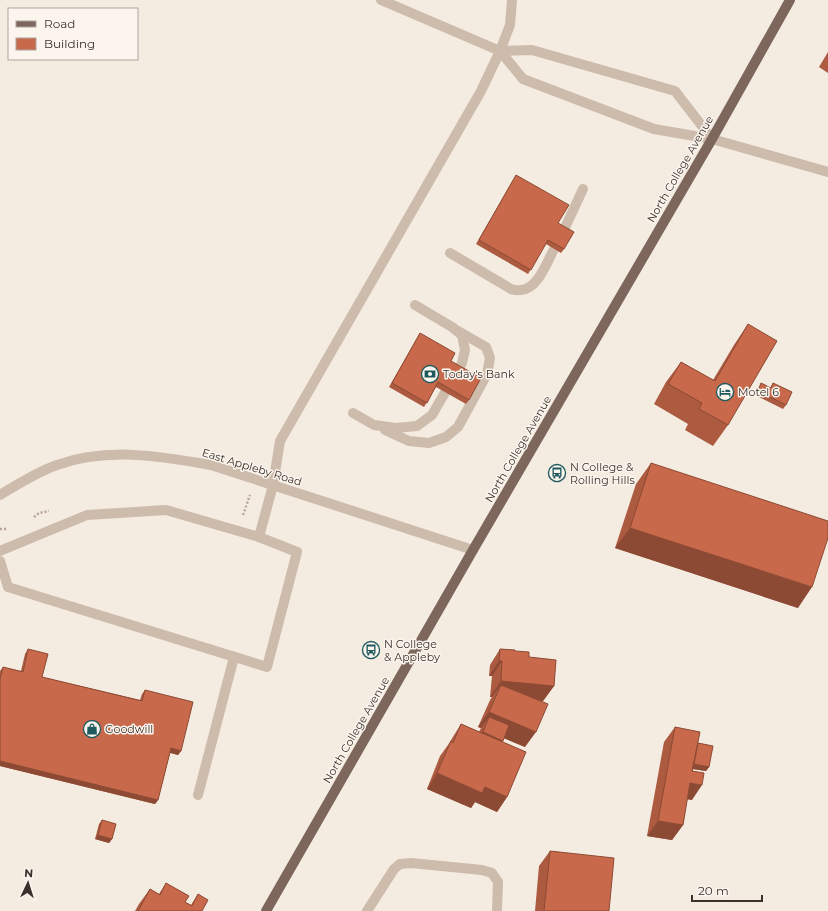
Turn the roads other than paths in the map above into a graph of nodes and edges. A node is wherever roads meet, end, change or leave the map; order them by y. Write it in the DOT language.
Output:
graph roads {
  1 [pos="381,0"];
  2 [pos="512,0"];
  3 [pos="790,0"];
  4 [pos="500,51"];
  5 [pos="712,139"];
  6 [pos="828,172"];
  7 [pos="583,189"];
  8 [pos="563,232"];
  9 [pos="554,249"];
  10 [pos="450,253"];
  11 [pos="415,305"];
  12 [pos="452,327"];
  13 [pos="353,413"];
  14 [pos="374,425"];
  15 [pos="273,485"];
  16 [pos="0,495"];
  17 [pos="259,537"];
  18 [pos="473,550"];
  19 [pos="0,551"];
  20 [pos="0,561"];
  21 [pos="234,657"];
  22 [pos="198,795"];
  23 [pos="267,911"];
  24 [pos="367,911"];
  25 [pos="497,911"];
  1 -- 4 [label="street"];
  2 -- 4 [label="street"];
  3 -- 5 [label="main road, North College Avenue"];
  4 -- 5 [label="street"];
  4 -- 5 [label="street"];
  4 -- 15 [label="street"];
  5 -- 6 [label="street"];
  5 -- 18 [label="main road, North College Avenue"];
  7 -- 8 [label="street"];
  9 -- 10 [label="street"];
  11 -- 12 [label="street"];
  12 -- 14 [label="street"];
  12 -- 14 [label="street"];
  13 -- 14 [label="street"];
  15 -- 16 [label="street, East Appleby Road"];
  15 -- 17 [label="street"];
  15 -- 18 [label="street, East Appleby Road"];
  17 -- 19 [label="street"];
  17 -- 21 [label="street"];
  18 -- 23 [label="main road, North College Avenue"];
  20 -- 21 [label="street"];
  21 -- 22 [label="street"];
  24 -- 25 [label="street"];
}
